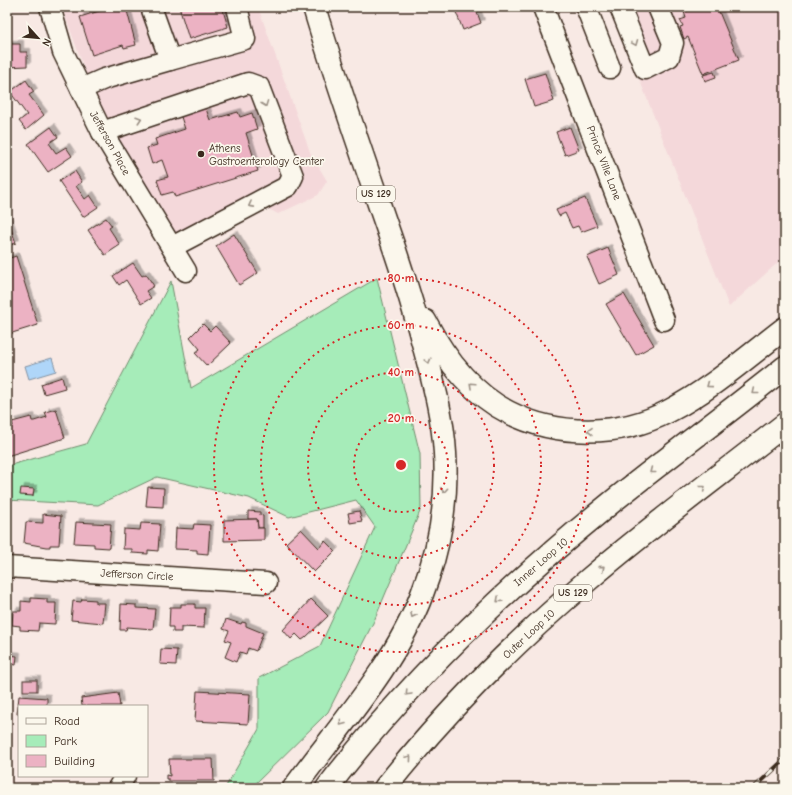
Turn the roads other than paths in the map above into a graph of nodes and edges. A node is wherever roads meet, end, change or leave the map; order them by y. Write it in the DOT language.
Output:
graph roads {
  1 [pos="50,7"];
  2 [pos="151,7"];
  3 [pos="237,7"];
  4 [pos="314,7"];
  5 [pos="544,7"];
  6 [pos="586,7"];
  7 [pos="620,7"];
  8 [pos="660,8"];
  9 [pos="320,18"];
  10 [pos="170,60"];
  11 [pos="610,68"];
  12 [pos="81,89"];
  13 [pos="102,132"];
  14 [pos="172,247"];
  15 [pos="186,271"];
  16 [pos="411,297"];
  17 [pos="664,320"];
  18 [pos="785,328"];
  19 [pos="785,367"];
  20 [pos="785,424"];
  21 [pos="7,567"];
  22 [pos="266,583"];
  23 [pos="124,777"];
  24 [pos="118,788"];
  25 [pos="294,788"];
  26 [pos="327,788"];
  27 [pos="385,788"];
  1 -- 12 [label="street, Jefferson Place"];
  2 -- 10 [label="street"];
  3 -- 10 [label="street"];
  4 -- 9 [label="highway, US 129"];
  5 -- 17 [label="street, Prince Ville Lane"];
  6 -- 11 [label="street"];
  7 -- 8 [label="street, one-way"];
  9 -- 16 [label="highway, US 129"];
  10 -- 12 [label="street"];
  12 -- 13 [label="street, Jefferson Place"];
  13 -- 14 [label="street, Jefferson Place"];
  13 -- 14 [label="street, one-way"];
  14 -- 15 [label="street, Jefferson Place"];
  18 -- 16 [label="highway, one-way"];
  16 -- 25 [label="highway, US 129, one-way"];
  19 -- 26 [label="highway, Inner Loop 10, one-way"];
  27 -- 20 [label="highway, Outer Loop 10 / US 129, one-way"];
  21 -- 22 [label="street, Jefferson Circle"];
  23 -- 24 [label="street"];
}
